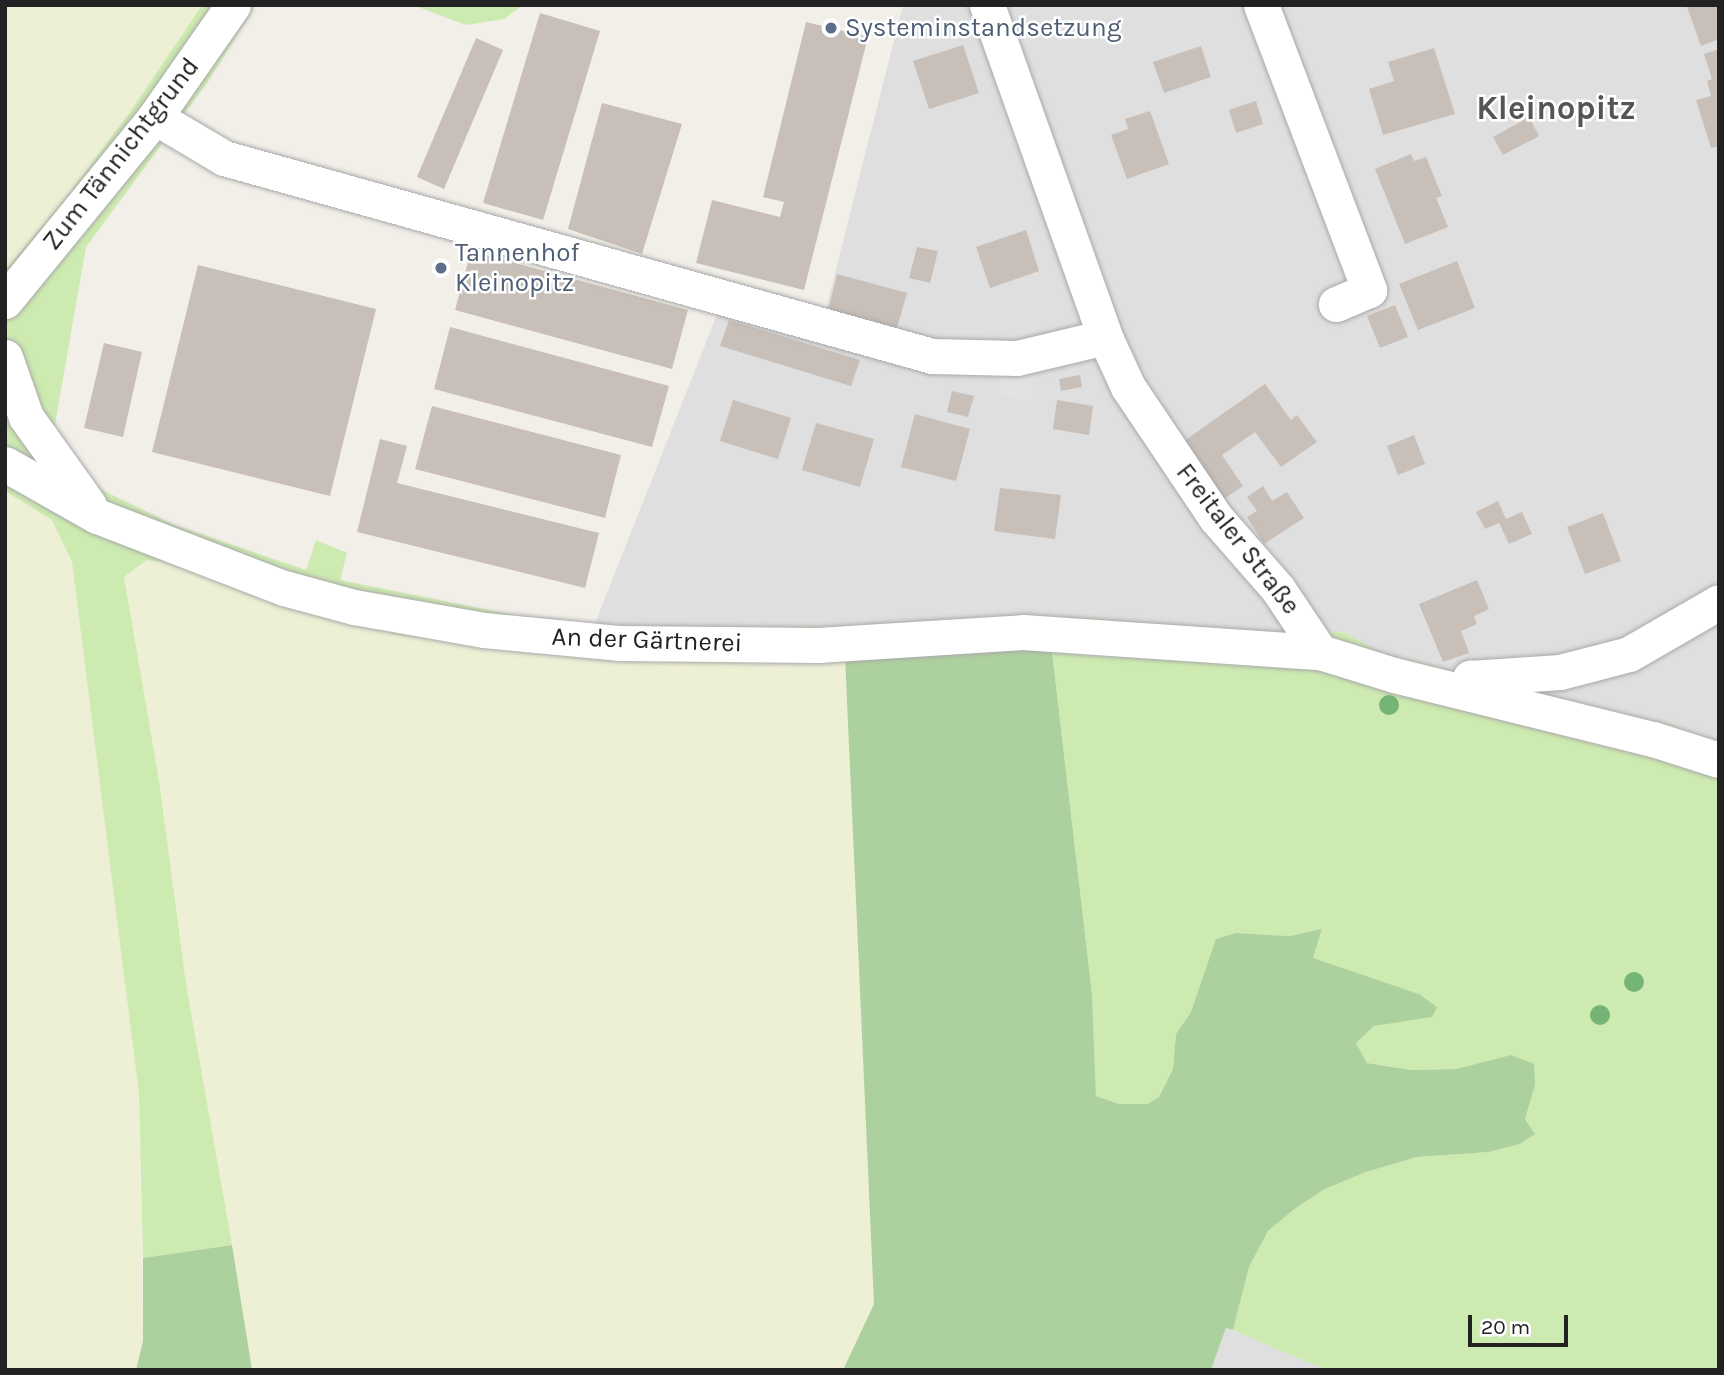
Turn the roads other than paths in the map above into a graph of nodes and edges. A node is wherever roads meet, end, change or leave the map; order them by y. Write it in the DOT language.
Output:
graph roads {
  1 [pos="233,5"];
  2 [pos="987,5"];
  3 [pos="1261,5"];
  4 [pos="155,117"];
  5 [pos="5,301"];
  6 [pos="1336,304"];
  7 [pos="1105,337"];
  8 [pos="5,357"];
  9 [pos="5,464"];
  10 [pos="97,516"];
  11 [pos="1719,602"];
  12 [pos="1320,652"];
  13 [pos="1466,691"];
  14 [pos="1719,760"];
  1 -- 4 [label="street, Zum Tännichtgrund"];
  2 -- 7 [label="street, Freitaler Straße"];
  3 -- 6 [label="street"];
  4 -- 5 [label="street, Zum Tännichtgrund"];
  4 -- 7 [label="street"];
  7 -- 12 [label="street, Freitaler Straße"];
  8 -- 10 [label="street"];
  9 -- 10 [label="street, An der Gärtnerei"];
  10 -- 12 [label="street, An der Gärtnerei"];
  11 -- 13 [label="street"];
  12 -- 13 [label="street"];
  13 -- 14 [label="street"];
}
